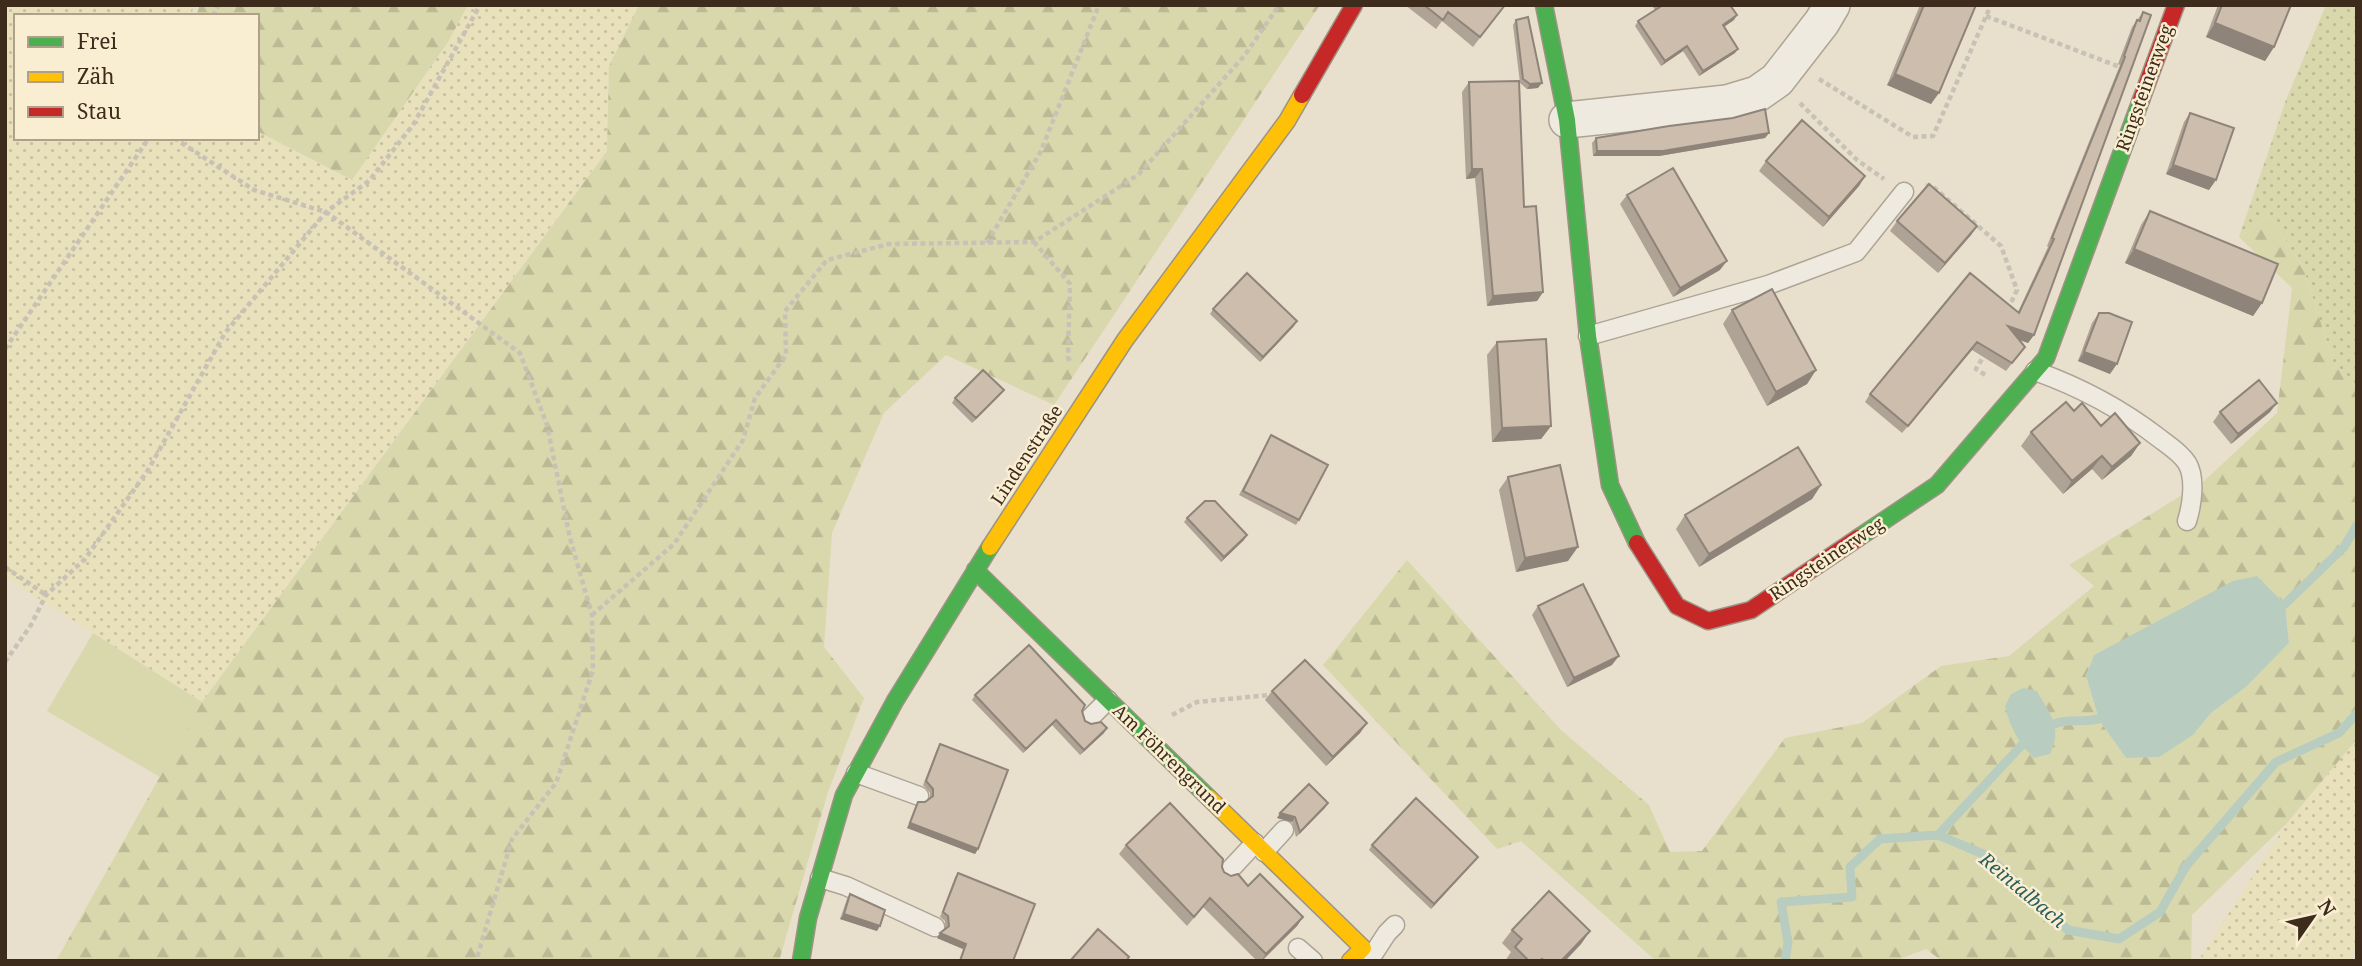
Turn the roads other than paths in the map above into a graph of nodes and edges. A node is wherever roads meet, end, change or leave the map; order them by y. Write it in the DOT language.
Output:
graph roads {
  1 [pos="1354,5"];
  2 [pos="1561,5"];
  3 [pos="1832,5"];
  4 [pos="2176,5"];
  5 [pos="1545,11"];
  6 [pos="1567,120"];
  7 [pos="1904,192"];
  8 [pos="1588,336"];
  9 [pos="2035,371"];
  10 [pos="2187,521"];
  11 [pos="975,569"];
  12 [pos="1108,699"];
  13 [pos="1090,718"];
  14 [pos="856,773"];
  15 [pos="919,796"];
  16 [pos="1284,830"];
  17 [pos="1260,848"];
  18 [pos="1226,874"];
  19 [pos="820,878"];
  20 [pos="1395,925"];
  21 [pos="935,927"];
  22 [pos="1298,948"];
  23 [pos="1366,956"];
  24 [pos="801,961"];
  25 [pos="1313,961"];
  1 -- 11 [label="street, Lindenstraße"];
  2 -- 5 [label="lane"];
  3 -- 6 [label="street"];
  4 -- 9 [label="street, Ringsteinerweg"];
  5 -- 6 [label="street, Ringsteinerweg"];
  6 -- 8 [label="street, Ringsteinerweg"];
  7 -- 8 [label="lane"];
  8 -- 9 [label="street, Ringsteinerweg"];
  9 -- 10 [label="lane"];
  11 -- 12 [label="street, Am Föhrengrund"];
  11 -- 14 [label="street, Lindenstraße"];
  12 -- 13 [label="lane"];
  12 -- 17 [label="street, Am Föhrengrund"];
  14 -- 15 [label="lane"];
  14 -- 19 [label="street, Lindenstraße"];
  16 -- 17 [label="lane"];
  17 -- 18 [label="lane"];
  17 -- 23 [label="street, Am Föhrengrund"];
  19 -- 21 [label="lane"];
  19 -- 24 [label="street, Lindenstraße"];
  20 -- 23 [label="lane"];
  22 -- 25 [label="lane"];
}
